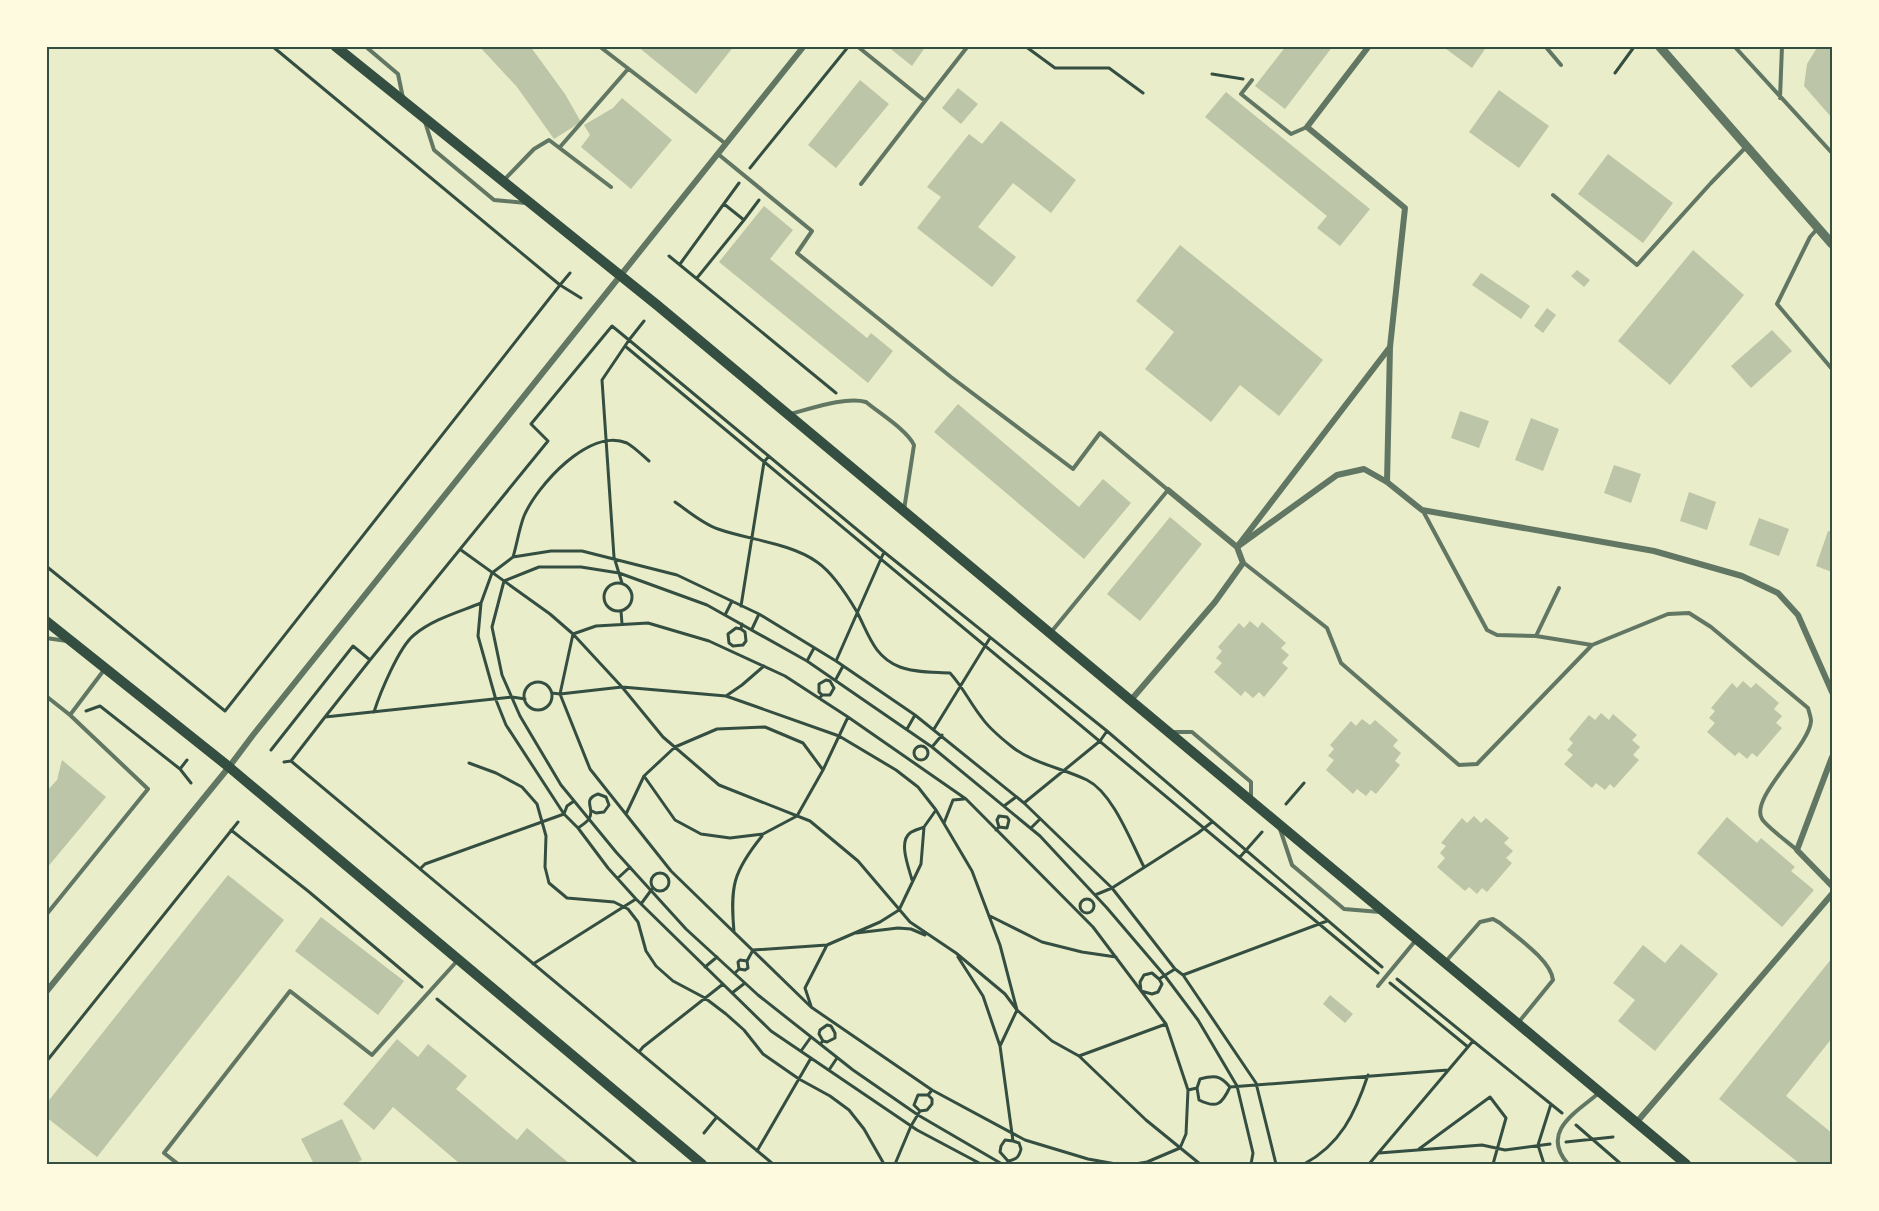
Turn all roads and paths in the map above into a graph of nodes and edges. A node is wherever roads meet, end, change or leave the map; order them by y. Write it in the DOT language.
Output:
graph roads {
  1 [pos="272,46"];
  2 [pos="335,46"];
  3 [pos="365,46"];
  4 [pos="599,46"];
  5 [pos="804,46"];
  6 [pos="848,46"];
  7 [pos="857,46"];
  8 [pos="868,46"];
  9 [pos="968,46"];
  10 [pos="1025,46"];
  11 [pos="1369,46"];
  12 [pos="1545,46"];
  13 [pos="1659,46"];
  14 [pos="1734,46"];
  15 [pos="1782,46"];
  16 [pos="1634,47"];
  17 [pos="864,52"];
  18 [pos="1561,65"];
  19 [pos="628,69"];
  20 [pos="1615,73"];
  21 [pos="1212,74"];
  22 [pos="1252,80"];
  23 [pos="1143,93"];
  24 [pos="1780,99"];
  25 [pos="925,101"];
  26 [pos="404,102"];
  27 [pos="424,118"];
  28 [pos="1307,127"];
  29 [pos="726,144"];
  30 [pos="560,147"];
  31 [pos="1747,147"];
  32 [pos="1833,153"];
  33 [pos="718,154"];
  34 [pos="745,175"];
  35 [pos="503,181"];
  36 [pos="861,184"];
  37 [pos="611,187"];
  38 [pos="765,192"];
  39 [pos="1553,195"];
  40 [pos="531,204"];
  41 [pos="724,204"];
  42 [pos="744,220"];
  43 [pos="1818,228"];
  44 [pos="1833,244"];
  45 [pos="669,256"];
  46 [pos="680,264"];
  47 [pos="570,273"];
  48 [pos="621,276"];
  49 [pos="697,278"];
  50 [pos="560,285"];
  51 [pos="581,298"];
  52 [pos="644,321"];
  53 [pos="630,340"];
  54 [pos="625,346"];
  55 [pos="1390,347"];
  56 [pos="1833,369"];
  57 [pos="847,401"];
  58 [pos="788,414"];
  59 [pos="606,442"];
  60 [pos="769,456"];
  61 [pos="649,460"];
  62 [pos="764,462"];
  63 [pos="1387,482"];
  64 [pos="1168,490"];
  65 [pos="675,502"];
  66 [pos="1422,510"];
  67 [pos="904,511"];
  68 [pos="752,540"];
  69 [pos="1238,547"];
  70 [pos="462,550"];
  71 [pos="884,552"];
  72 [pos="513,557"];
  73 [pos="614,557"];
  74 [pos="880,558"];
  75 [pos="1243,563"];
  76 [pos="46,566"];
  77 [pos="492,573"];
  78 [pos="619,573"];
  79 [pos="504,581"];
  80 [pos="622,583"];
  81 [pos="1559,588"];
  82 [pos="732,601"];
  83 [pos="481,603"];
  84 [pos="741,606"];
  85 [pos="621,611"];
  86 [pos="857,613"];
  87 [pos="759,614"];
  88 [pos="725,615"];
  89 [pos="46,621"];
  90 [pos="622,624"];
  91 [pos="742,626"];
  92 [pos="751,629"];
  93 [pos="1050,633"];
  94 [pos="573,634"];
  95 [pos="1536,636"];
  96 [pos="46,638"];
  97 [pos="990,638"];
  98 [pos="72,642"];
  99 [pos="984,645"];
  100 [pos="1592,645"];
  101 [pos="733,646"];
  102 [pos="814,648"];
  103 [pos="731,651"];
  104 [pos="370,660"];
  105 [pos="807,661"];
  106 [pos="836,661"];
  107 [pos="764,666"];
  108 [pos="843,666"];
  109 [pos="105,668"];
  110 [pos="834,677"];
  111 [pos="830,681"];
  112 [pos="962,685"];
  113 [pos="622,687"];
  114 [pos="1833,692"];
  115 [pos="552,693"];
  116 [pos="560,694"];
  117 [pos="46,696"];
  118 [pos="726,696"];
  119 [pos="512,697"];
  120 [pos="821,697"];
  121 [pos="525,699"];
  122 [pos="496,700"];
  123 [pos="1131,700"];
  124 [pos="76,707"];
  125 [pos="374,712"];
  126 [pos="70,715"];
  127 [pos="915,715"];
  128 [pos="325,717"];
  129 [pos="848,717"];
  130 [pos="907,729"];
  131 [pos="934,729"];
  132 [pos="1107,731"];
  133 [pos="942,735"];
  134 [pos="839,736"];
  135 [pos="1100,741"];
  136 [pos="675,747"];
  137 [pos="930,748"];
  138 [pos="271,750"];
  139 [pos="1833,757"];
  140 [pos="187,760"];
  141 [pos="291,761"];
  142 [pos="916,761"];
  143 [pos="284,762"];
  144 [pos="469,763"];
  145 [pos="229,767"];
  146 [pos="180,769"];
  147 [pos="823,770"];
  148 [pos="1064,772"];
  149 [pos="644,776"];
  150 [pos="191,783"];
  151 [pos="1304,783"];
  152 [pos="612,797"];
  153 [pos="1016,797"];
  154 [pos="966,799"];
  155 [pos="574,801"];
  156 [pos="608,801"];
  157 [pos="1024,803"];
  158 [pos="1286,804"];
  159 [pos="1004,806"];
  160 [pos="936,810"];
  161 [pos="592,811"];
  162 [pos="1011,812"];
  163 [pos="564,814"];
  164 [pos="626,814"];
  165 [pos="797,816"];
  166 [pos="1007,817"];
  167 [pos="589,819"];
  168 [pos="1040,819"];
  169 [pos="543,821"];
  170 [pos="238,822"];
  171 [pos="1212,822"];
  172 [pos="944,823"];
  173 [pos="1277,823"];
  174 [pos="924,827"];
  175 [pos="1204,827"];
  176 [pos="578,828"];
  177 [pos="998,828"];
  178 [pos="1031,829"];
  179 [pos="1262,832"];
  180 [pos="763,834"];
  181 [pos="1797,850"];
  182 [pos="1246,851"];
  183 [pos="1240,857"];
  184 [pos="630,867"];
  185 [pos="1144,867"];
  186 [pos="420,869"];
  187 [pos="671,871"];
  188 [pos="666,876"];
  189 [pos="617,879"];
  190 [pos="913,882"];
  191 [pos="1833,886"];
  192 [pos="1112,888"];
  193 [pos="652,889"];
  194 [pos="1833,894"];
  195 [pos="1096,896"];
  196 [pos="636,899"];
  197 [pos="1093,902"];
  198 [pos="641,904"];
  199 [pos="624,906"];
  200 [pos="899,910"];
  201 [pos="1080,911"];
  202 [pos="1385,913"];
  203 [pos="46,915"];
  204 [pos="989,916"];
  205 [pos="1327,921"];
  206 [pos="1320,924"];
  207 [pos="734,932"];
  208 [pos="856,933"];
  209 [pos="933,938"];
  210 [pos="1416,939"];
  211 [pos="827,945"];
  212 [pos="753,950"];
  213 [pos="956,953"];
  214 [pos="717,957"];
  215 [pos="1116,957"];
  216 [pos="458,959"];
  217 [pos="747,961"];
  218 [pos="1445,963"];
  219 [pos="533,964"];
  220 [pos="705,967"];
  221 [pos="739,969"];
  222 [pos="1175,969"];
  223 [pos="1389,972"];
  224 [pos="735,973"];
  225 [pos="1183,975"];
  226 [pos="1164,976"];
  227 [pos="1384,978"];
  228 [pos="1159,979"];
  229 [pos="745,983"];
  230 [pos="723,984"];
  231 [pos="1378,986"];
  232 [pos="1141,991"];
  233 [pos="46,992"];
  234 [pos="732,993"];
  235 [pos="705,998"];
  236 [pos="812,1007"];
  237 [pos="1017,1010"];
  238 [pos="1518,1023"];
  239 [pos="832,1024"];
  240 [pos="1166,1024"];
  241 [pos="811,1037"];
  242 [pos="1473,1041"];
  243 [pos="822,1043"];
  244 [pos="1000,1046"];
  245 [pos="1468,1047"];
  246 [pos="801,1051"];
  247 [pos="639,1052"];
  248 [pos="1079,1056"];
  249 [pos="811,1058"];
  250 [pos="837,1058"];
  251 [pos="46,1062"];
  252 [pos="829,1070"];
  253 [pos="1448,1070"];
  254 [pos="1368,1075"];
  255 [pos="798,1079"];
  256 [pos="1256,1083"];
  257 [pos="1237,1086"];
  258 [pos="1230,1087"];
  259 [pos="1197,1088"];
  260 [pos="932,1090"];
  261 [pos="1188,1090"];
  262 [pos="1600,1092"];
  263 [pos="928,1095"];
  264 [pos="1551,1104"];
  265 [pos="919,1113"];
  266 [pos="717,1118"];
  267 [pos="1569,1118"];
  268 [pos="1636,1123"];
  269 [pos="911,1126"];
  270 [pos="704,1133"];
  271 [pos="1011,1133"];
  272 [pos="1613,1137"];
  273 [pos="1592,1139"];
  274 [pos="1013,1141"];
  275 [pos="1557,1143"];
  276 [pos="1538,1145"];
  277 [pos="1180,1148"];
  278 [pos="1497,1148"];
  279 [pos="1417,1150"];
  280 [pos="757,1152"];
  281 [pos="1379,1153"];
  282 [pos="1008,1162"];
  283 [pos="178,1164"];
  284 [pos="702,1164"];
  285 [pos="773,1164"];
  286 [pos="884,1164"];
  287 [pos="895,1164"];
  288 [pos="981,1164"];
  289 [pos="1002,1164"];
  290 [pos="1116,1164"];
  291 [pos="1135,1164"];
  292 [pos="1200,1164"];
  293 [pos="1251,1164"];
  294 [pos="1276,1164"];
  295 [pos="1304,1164"];
  296 [pos="1369,1164"];
  297 [pos="1493,1164"];
  298 [pos="1544,1164"];
  299 [pos="1568,1164"];
  300 [pos="1621,1164"];
  301 [pos="1686,1164"];
  1 -- 50 [label="path"];
  2 -- 26 [label="main road"];
  3 -- 26 [label="lane"];
  4 -- 19 [label="lane"];
  5 -- 29 [label="street"];
  6 -- 34 [label="path"];
  7 -- 17 [label="lane"];
  8 -- 17 [label="lane"];
  9 -- 25 [label="lane"];
  10 -- 23 [label="path"];
  11 -- 28 [label="street"];
  12 -- 18 [label="lane"];
  13 -- 31 [label="street"];
  14 -- 24 [label="lane"];
  15 -- 24 [label="lane"];
  16 -- 20 [label="path"];
  17 -- 25 [label="lane"];
  19 -- 29 [label="lane"];
  19 -- 30 [label="lane"];
  21 -- 22 [label="path"];
  22 -- 28 [label="lane"];
  24 -- 32 [label="lane"];
  25 -- 36 [label="lane"];
  26 -- 27 [label="main road"];
  27 -- 35 [label="main road"];
  27 -- 40 [label="lane"];
  28 -- 55 [label="street"];
  29 -- 33 [label="street"];
  30 -- 35 [label="lane"];
  30 -- 37 [label="lane"];
  31 -- 39 [label="lane"];
  31 -- 43 [label="street"];
  33 -- 34 [label="lane"];
  33 -- 48 [label="street"];
  34 -- 38 [label="lane"];
  34 -- 41 [label="path"];
  35 -- 40 [label="main road"];
  38 -- 42 [label="path"];
  38 -- 64 [label="lane"];
  40 -- 48 [label="main road"];
  41 -- 42 [label="path"];
  41 -- 46 [label="path"];
  42 -- 49 [label="path"];
  43 -- 44 [label="street"];
  43 -- 56 [label="lane"];
  45 -- 46 [label="path"];
  46 -- 49 [label="path"];
  47 -- 50 [label="path"];
  48 -- 58 [label="main road"];
  48 -- 145 [label="street"];
  49 -- 57 [label="path"];
  50 -- 51 [label="path"];
  50 -- 76 [label="path"];
  52 -- 53 [label="path"];
  53 -- 54 [label="path"];
  53 -- 60 [label="path"];
  53 -- 70 [label="path"];
  54 -- 59 [label="path"];
  54 -- 62 [label="path"];
  55 -- 63 [label="street"];
  55 -- 69 [label="street"];
  57 -- 58 [label="lane"];
  57 -- 67 [label="lane"];
  58 -- 67 [label="main road"];
  59 -- 61 [label="path"];
  59 -- 72 [label="path"];
  59 -- 73 [label="path"];
  60 -- 62 [label="path"];
  60 -- 71 [label="path"];
  62 -- 68 [label="path"];
  62 -- 74 [label="path"];
  63 -- 66 [label="street"];
  63 -- 69 [label="street"];
  64 -- 69 [label="street"];
  64 -- 93 [label="lane"];
  65 -- 68 [label="path"];
  66 -- 95 [label="lane"];
  66 -- 114 [label="street"];
  67 -- 93 [label="main road"];
  68 -- 84 [label="path"];
  68 -- 86 [label="path"];
  69 -- 75 [label="street"];
  70 -- 77 [label="path"];
  70 -- 104 [label="path"];
  71 -- 74 [label="path"];
  71 -- 97 [label="path"];
  72 -- 73 [label="path"];
  72 -- 77 [label="path"];
  73 -- 78 [label="path"];
  73 -- 82 [label="path"];
  74 -- 86 [label="path"];
  74 -- 99 [label="path"];
  75 -- 100 [label="lane"];
  75 -- 123 [label="street"];
  77 -- 79 [label="path"];
  77 -- 83 [label="path"];
  78 -- 79 [label="path"];
  78 -- 80 [label="path"];
  78 -- 88 [label="path"];
  79 -- 94 [label="path"];
  79 -- 119 [label="path"];
  80 -- 85 [label="path"];
  80 -- 85 [label="path"];
  81 -- 95 [label="lane"];
  82 -- 84 [label="path"];
  82 -- 88 [label="path"];
  83 -- 122 [label="path"];
  83 -- 125 [label="path"];
  84 -- 87 [label="path"];
  85 -- 90 [label="path"];
  86 -- 106 [label="path"];
  86 -- 112 [label="path"];
  87 -- 92 [label="path"];
  87 -- 102 [label="path"];
  88 -- 91 [label="path"];
  89 -- 98 [label="main road"];
  90 -- 94 [label="path"];
  90 -- 103 [label="path"];
  91 -- 92 [label="path"];
  91 -- 101 [label="path"];
  91 -- 101 [label="path"];
  92 -- 105 [label="path"];
  93 -- 123 [label="main road"];
  94 -- 113 [label="path"];
  94 -- 116 [label="path"];
  95 -- 100 [label="lane"];
  96 -- 98 [label="lane"];
  97 -- 99 [label="path"];
  97 -- 132 [label="path"];
  98 -- 109 [label="main road"];
  99 -- 112 [label="path"];
  99 -- 135 [label="path"];
  100 -- 181 [label="lane"];
  101 -- 103 [label="path"];
  102 -- 105 [label="path"];
  102 -- 106 [label="path"];
  103 -- 107 [label="path"];
  104 -- 128 [label="path"];
  104 -- 138 [label="path"];
  105 -- 110 [label="path"];
  106 -- 108 [label="path"];
  107 -- 118 [label="path"];
  107 -- 120 [label="path"];
  108 -- 110 [label="path"];
  108 -- 127 [label="path"];
  109 -- 124 [label="lane"];
  109 -- 145 [label="main road"];
  110 -- 111 [label="path"];
  110 -- 130 [label="path"];
  111 -- 120 [label="path"];
  111 -- 120 [label="path"];
  112 -- 131 [label="path"];
  112 -- 148 [label="path"];
  113 -- 116 [label="path"];
  113 -- 118 [label="path"];
  113 -- 136 [label="path"];
  115 -- 116 [label="path"];
  115 -- 121 [label="path"];
  115 -- 121 [label="path"];
  116 -- 152 [label="path"];
  117 -- 126 [label="lane"];
  118 -- 134 [label="path"];
  119 -- 121 [label="path"];
  119 -- 122 [label="path"];
  119 -- 155 [label="path"];
  120 -- 129 [label="path"];
  122 -- 125 [label="path"];
  122 -- 163 [label="path"];
  123 -- 173 [label="main road"];
  124 -- 126 [label="lane"];
  124 -- 146 [label="path"];
  125 -- 128 [label="path"];
  126 -- 203 [label="lane"];
  127 -- 130 [label="path"];
  127 -- 131 [label="path"];
  128 -- 141 [label="path"];
  129 -- 134 [label="path"];
  129 -- 142 [label="path"];
  130 -- 137 [label="path"];
  131 -- 133 [label="path"];
  132 -- 135 [label="path"];
  132 -- 171 [label="path"];
  133 -- 137 [label="path"];
  133 -- 153 [label="path"];
  134 -- 147 [label="path"];
  134 -- 160 [label="path"];
  135 -- 148 [label="path"];
  135 -- 175 [label="path"];
  136 -- 147 [label="path"];
  136 -- 149 [label="path"];
  136 -- 165 [label="path"];
  137 -- 142 [label="path"];
  137 -- 142 [label="path"];
  137 -- 159 [label="path"];
  139 -- 181 [label="street"];
  140 -- 146 [label="path"];
  141 -- 143 [label="path"];
  141 -- 186 [label="path"];
  142 -- 154 [label="path"];
  144 -- 169 [label="path"];
  145 -- 216 [label="main road"];
  145 -- 233 [label="street"];
  146 -- 150 [label="path"];
  147 -- 165 [label="path"];
  148 -- 157 [label="path"];
  148 -- 185 [label="path"];
  149 -- 164 [label="path"];
  149 -- 180 [label="path"];
  151 -- 158 [label="path"];
  152 -- 156 [label="path"];
  152 -- 164 [label="path"];
  153 -- 157 [label="path"];
  153 -- 159 [label="path"];
  154 -- 172 [label="path"];
  154 -- 177 [label="path"];
  155 -- 163 [label="path"];
  155 -- 167 [label="path"];
  156 -- 161 [label="path"];
  156 -- 161 [label="path"];
  157 -- 168 [label="path"];
  159 -- 162 [label="path"];
  160 -- 172 [label="path"];
  160 -- 174 [label="path"];
  161 -- 167 [label="path"];
  162 -- 166 [label="path"];
  162 -- 178 [label="path"];
  163 -- 169 [label="path"];
  163 -- 176 [label="path"];
  164 -- 187 [label="path"];
  165 -- 180 [label="path"];
  165 -- 200 [label="path"];
  166 -- 177 [label="path"];
  166 -- 177 [label="path"];
  167 -- 176 [label="path"];
  167 -- 184 [label="path"];
  168 -- 178 [label="path"];
  168 -- 192 [label="path"];
  169 -- 186 [label="path"];
  169 -- 199 [label="path"];
  170 -- 251 [label="path"];
  171 -- 175 [label="path"];
  171 -- 182 [label="path"];
  172 -- 204 [label="path"];
  173 -- 202 [label="main road"];
  173 -- 202 [label="lane"];
  174 -- 190 [label="path"];
  174 -- 190 [label="path"];
  175 -- 183 [label="path"];
  175 -- 185 [label="path"];
  176 -- 189 [label="path"];
  177 -- 201 [label="path"];
  178 -- 195 [label="path"];
  179 -- 182 [label="path"];
  180 -- 207 [label="path"];
  181 -- 191 [label="street"];
  182 -- 183 [label="path"];
  182 -- 205 [label="path"];
  183 -- 206 [label="path"];
  184 -- 189 [label="path"];
  184 -- 193 [label="path"];
  185 -- 192 [label="path"];
  186 -- 219 [label="path"];
  187 -- 188 [label="path"];
  187 -- 207 [label="path"];
  188 -- 193 [label="path"];
  188 -- 193 [label="path"];
  189 -- 196 [label="path"];
  190 -- 200 [label="path"];
  192 -- 195 [label="path"];
  192 -- 222 [label="path"];
  193 -- 198 [label="path"];
  193 -- 214 [label="path"];
  194 -- 268 [label="street"];
  195 -- 197 [label="path"];
  195 -- 226 [label="path"];
  196 -- 198 [label="path"];
  196 -- 199 [label="path"];
  197 -- 201 [label="path"];
  197 -- 201 [label="path"];
  198 -- 220 [label="path"];
  199 -- 219 [label="path"];
  199 -- 235 [label="path"];
  200 -- 208 [label="path"];
  200 -- 209 [label="path"];
  201 -- 215 [label="path"];
  202 -- 210 [label="main road"];
  204 -- 215 [label="path"];
  204 -- 237 [label="path"];
  205 -- 206 [label="path"];
  205 -- 223 [label="path"];
  206 -- 225 [label="path"];
  206 -- 227 [label="path"];
  207 -- 212 [label="path"];
  208 -- 209 [label="path"];
  208 -- 211 [label="path"];
  209 -- 213 [label="path"];
  210 -- 218 [label="main road"];
  210 -- 223 [label="lane"];
  211 -- 212 [label="path"];
  211 -- 236 [label="path"];
  212 -- 217 [label="path"];
  212 -- 236 [label="path"];
  213 -- 237 [label="path"];
  213 -- 244 [label="path"];
  214 -- 220 [label="path"];
  214 -- 224 [label="path"];
  215 -- 232 [label="path"];
  216 -- 283 [label="lane"];
  216 -- 284 [label="main road"];
  217 -- 221 [label="path"];
  217 -- 221 [label="path"];
  218 -- 238 [label="main road"];
  218 -- 238 [label="lane"];
  219 -- 247 [label="path"];
  220 -- 230 [label="path"];
  221 -- 224 [label="path"];
  222 -- 225 [label="path"];
  222 -- 226 [label="path"];
  223 -- 227 [label="lane"];
  223 -- 242 [label="path"];
  224 -- 229 [label="path"];
  225 -- 256 [label="path"];
  226 -- 228 [label="path"];
  226 -- 257 [label="path"];
  227 -- 231 [label="lane"];
  227 -- 245 [label="path"];
  228 -- 232 [label="path"];
  228 -- 232 [label="path"];
  229 -- 234 [label="path"];
  229 -- 241 [label="path"];
  230 -- 234 [label="path"];
  230 -- 235 [label="path"];
  232 -- 240 [label="path"];
  234 -- 246 [label="path"];
  235 -- 247 [label="path"];
  235 -- 255 [label="path"];
  236 -- 239 [label="path"];
  237 -- 244 [label="path"];
  237 -- 248 [label="path"];
  238 -- 262 [label="main road"];
  239 -- 243 [label="path"];
  239 -- 243 [label="path"];
  239 -- 260 [label="path"];
  240 -- 248 [label="path"];
  240 -- 261 [label="path"];
  241 -- 243 [label="path"];
  241 -- 246 [label="path"];
  242 -- 245 [label="path"];
  242 -- 264 [label="path"];
  243 -- 250 [label="path"];
  244 -- 271 [label="path"];
  245 -- 253 [label="path"];
  246 -- 249 [label="path"];
  247 -- 266 [label="path"];
  248 -- 277 [label="path"];
  249 -- 252 [label="path"];
  249 -- 255 [label="path"];
  250 -- 252 [label="path"];
  250 -- 265 [label="path"];
  252 -- 269 [label="path"];
  253 -- 254 [label="path"];
  253 -- 281 [label="path"];
  254 -- 256 [label="path"];
  254 -- 295 [label="path"];
  255 -- 280 [label="path"];
  255 -- 286 [label="path"];
  256 -- 257 [label="path"];
  256 -- 294 [label="path"];
  257 -- 258 [label="path"];
  257 -- 293 [label="path"];
  258 -- 259 [label="path"];
  258 -- 259 [label="path"];
  259 -- 261 [label="path"];
  260 -- 263 [label="path"];
  260 -- 271 [label="path"];
  261 -- 277 [label="path"];
  262 -- 267 [label="lane"];
  262 -- 268 [label="main road"];
  263 -- 265 [label="path"];
  263 -- 265 [label="path"];
  264 -- 267 [label="path"];
  264 -- 276 [label="path"];
  265 -- 269 [label="path"];
  265 -- 289 [label="path"];
  266 -- 270 [label="path"];
  266 -- 280 [label="path"];
  267 -- 273 [label="path"];
  267 -- 275 [label="lane"];
  268 -- 301 [label="main road"];
  269 -- 287 [label="path"];
  269 -- 288 [label="path"];
  271 -- 274 [label="path"];
  271 -- 290 [label="path"];
  272 -- 273 [label="path"];
  273 -- 275 [label="path"];
  273 -- 300 [label="path"];
  274 -- 282 [label="path"];
  274 -- 282 [label="path"];
  275 -- 276 [label="path"];
  275 -- 299 [label="lane"];
  276 -- 278 [label="path"];
  276 -- 298 [label="path"];
  277 -- 291 [label="path"];
  277 -- 292 [label="path"];
  278 -- 279 [label="path"];
  278 -- 279 [label="path"];
  278 -- 297 [label="path"];
  279 -- 281 [label="path"];
  280 -- 285 [label="path"];
  281 -- 296 [label="path"];
}
